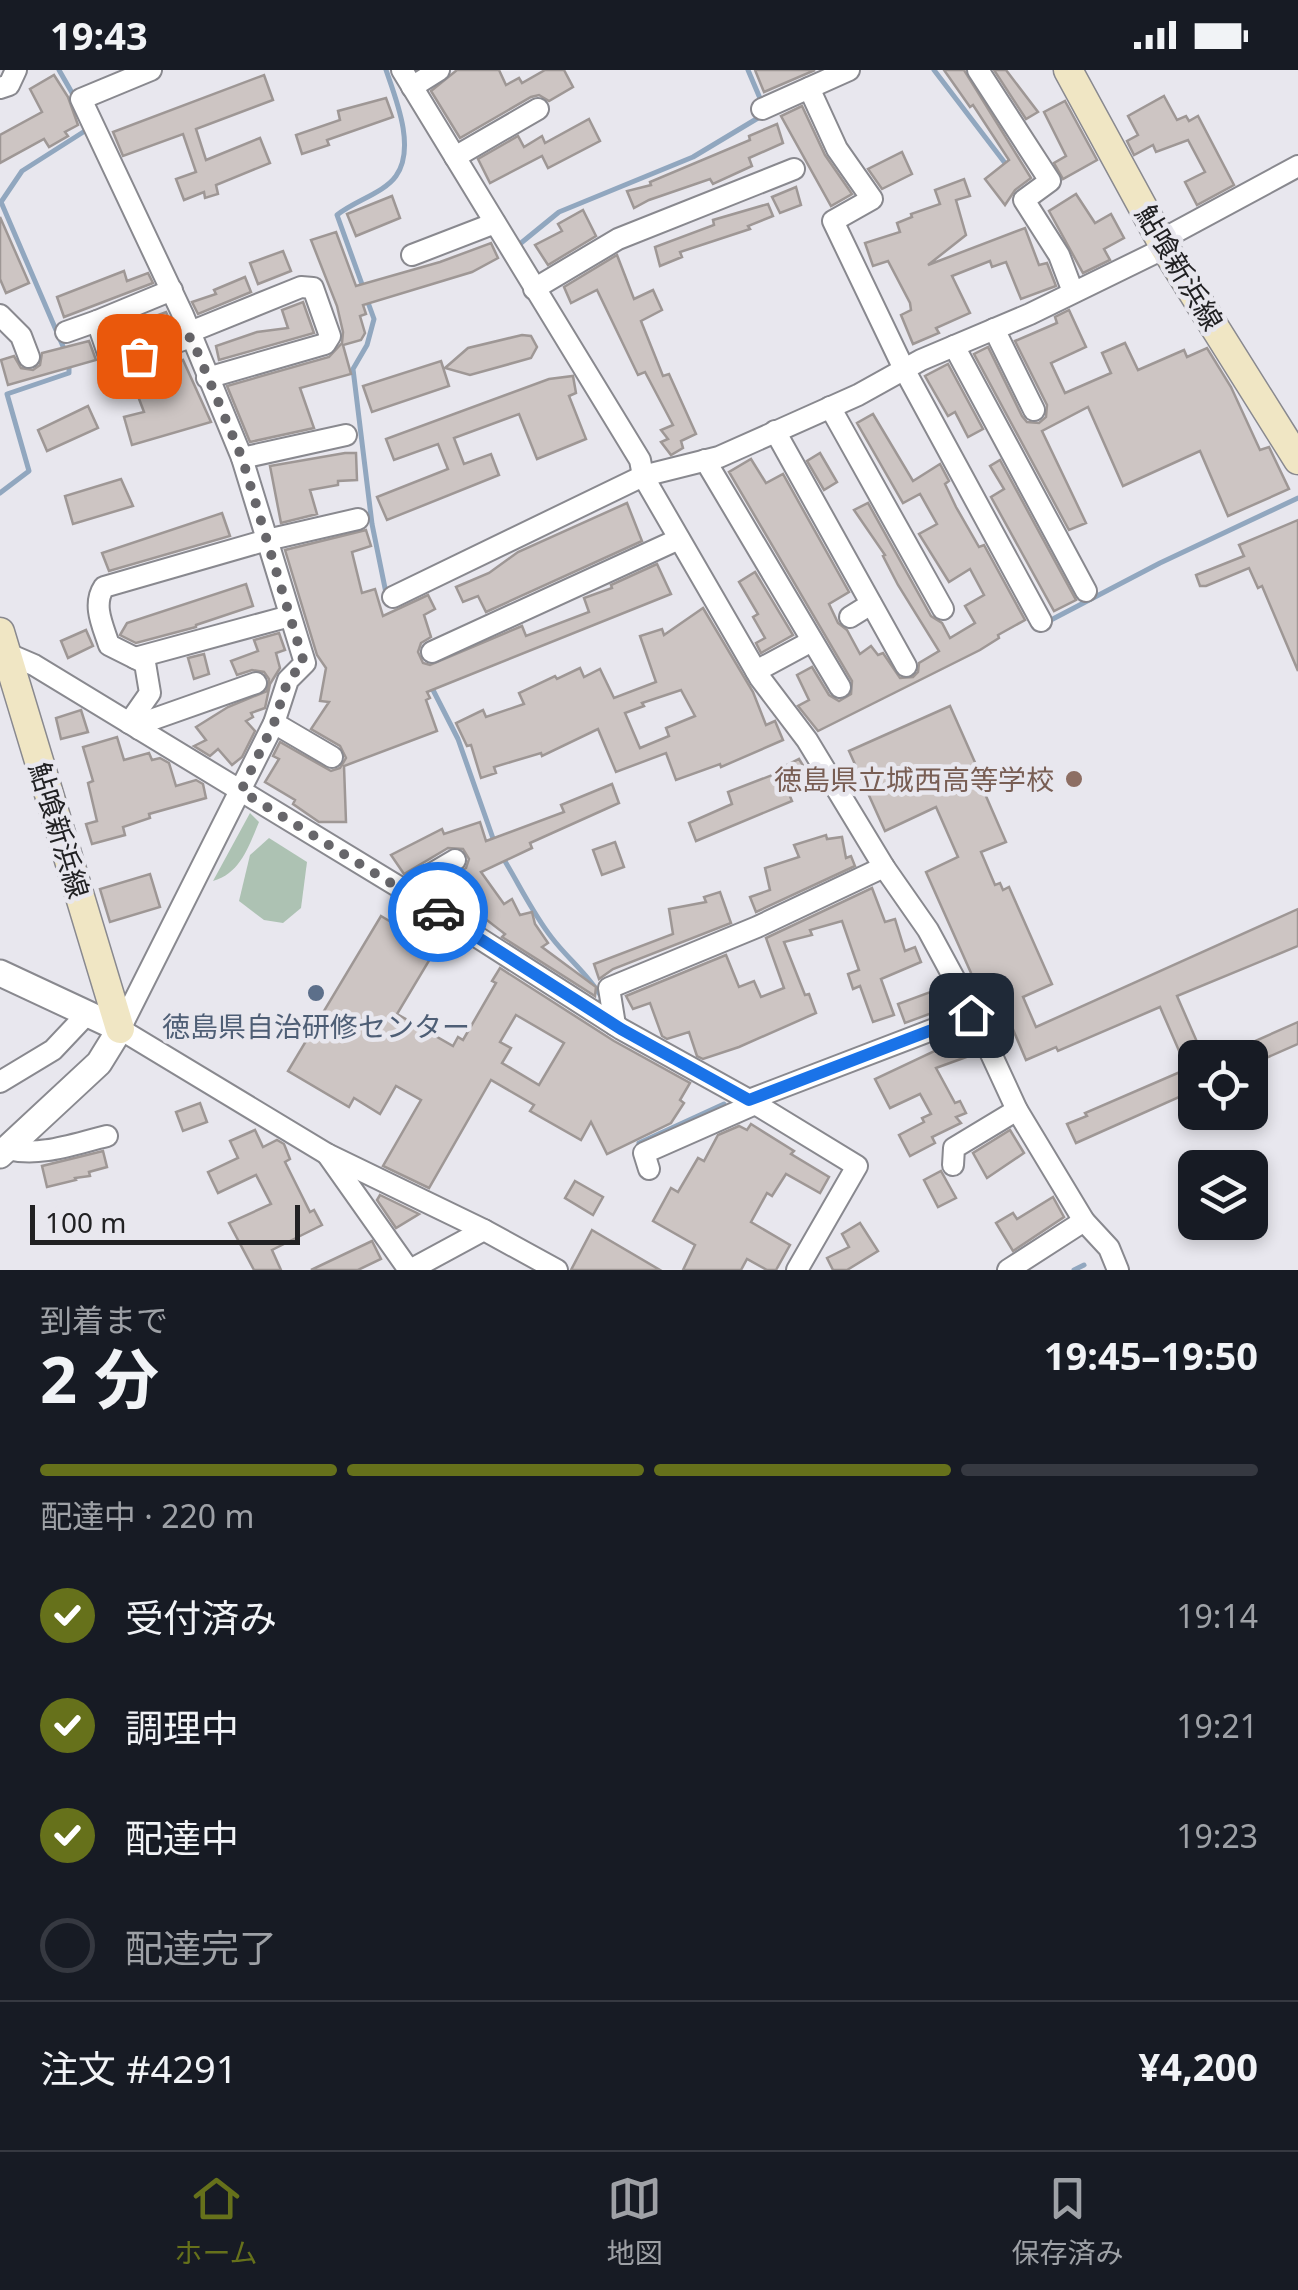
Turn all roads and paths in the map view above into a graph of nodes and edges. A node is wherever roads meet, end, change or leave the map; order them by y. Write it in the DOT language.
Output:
graph roads {
  1 [pos="16,70"];
  2 [pos="151,70"];
  3 [pos="439,70"];
  4 [pos="849,70"];
  5 [pos="978,70"];
  6 [pos="1068,70"];
  7 [pos="407,79"];
  8 [pos="0,88"];
  9 [pos="809,88"];
  10 [pos="538,109"];
  11 [pos="762,109"];
  12 [pos="455,158"];
  13 [pos="1298,166"];
  14 [pos="794,169"];
  15 [pos="494,223"];
  16 [pos="1163,244"];
  17 [pos="412,255"];
  18 [pos="534,288"];
  19 [pos="172,290"];
  20 [pos="1074,292"];
  21 [pos="0,315"];
  22 [pos="97,321"];
  23 [pos="994,329"];
  24 [pos="66,332"];
  25 [pos="190,334"];
  26 [pos="954,346"];
  27 [pos="29,357"];
  28 [pos="904,369"];
  29 [pos="208,378"];
  30 [pos="830,408"];
  31 [pos="1034,410"];
  32 [pos="776,432"];
  33 [pos="346,435"];
  34 [pos="242,458"];
  35 [pos="705,460"];
  36 [pos="1298,460"];
  37 [pos="643,476"];
  38 [pos="358,519"];
  39 [pos="679,539"];
  40 [pos="267,540"];
  41 [pos="1086,591"];
  42 [pos="393,596"];
  43 [pos="872,604"];
  44 [pos="943,609"];
  45 [pos="290,616"];
  46 [pos="850,617"];
  47 [pos="1041,621"];
  48 [pos="812,641"];
  49 [pos="3,642"];
  50 [pos="432,652"];
  51 [pos="135,658"];
  52 [pos="906,666"];
  53 [pos="756,671"];
  54 [pos="256,684"];
  55 [pos="840,688"];
  56 [pos="274,723"];
  57 [pos="134,726"];
  58 [pos="332,757"];
  59 [pos="241,791"];
  60 [pos="455,860"];
  61 [pos="884,866"];
  62 [pos="404,890"];
  63 [pos="0,973"];
  64 [pos="87,1014"];
  65 [pos="971,1015"];
  66 [pos="616,1025"];
  67 [pos="120,1029"];
  68 [pos="0,1082"];
  69 [pos="752,1102"];
  70 [pos="1017,1110"];
  71 [pos="107,1136"];
  72 [pos="3,1152"];
  73 [pos="327,1154"];
  74 [pos="952,1165"];
  75 [pos="649,1169"];
  76 [pos="1084,1221"];
  77 [pos="484,1230"];
  78 [pos="410,1270"];
  79 [pos="557,1270"];
  80 [pos="797,1270"];
  81 [pos="1008,1270"];
  82 [pos="1118,1270"];
  1 -- 8 [label="street"];
  2 -- 19 [label="street"];
  3 -- 7 [label="street"];
  4 -- 9 [label="street"];
  5 -- 20 [label="street"];
  6 -- 16 [label="main road, 鮎喰新浜線"];
  7 -- 12 [label="street"];
  9 -- 11 [label="street"];
  9 -- 28 [label="street"];
  10 -- 12 [label="street"];
  12 -- 15 [label="street"];
  13 -- 16 [label="street"];
  14 -- 18 [label="street"];
  15 -- 17 [label="street"];
  15 -- 18 [label="street"];
  16 -- 20 [label="street"];
  16 -- 36 [label="main road, 鮎喰新浜線"];
  18 -- 37 [label="street"];
  19 -- 22 [label="street"];
  19 -- 25 [label="street"];
  20 -- 23 [label="street"];
  21 -- 27 [label="street"];
  22 -- 24 [label="street"];
  22 -- 25 [label="street"];
  23 -- 26 [label="street"];
  23 -- 31 [label="street"];
  25 -- 29 [label="street"];
  25 -- 29 [label="street"];
  26 -- 28 [label="street"];
  26 -- 41 [label="street"];
  28 -- 30 [label="street"];
  28 -- 47 [label="street"];
  29 -- 34 [label="street"];
  30 -- 32 [label="street"];
  30 -- 44 [label="street"];
  32 -- 35 [label="street"];
  32 -- 43 [label="street"];
  33 -- 34 [label="street"];
  34 -- 40 [label="street"];
  35 -- 37 [label="street"];
  35 -- 48 [label="street"];
  37 -- 39 [label="street"];
  37 -- 42 [label="street"];
  38 -- 40 [label="street"];
  39 -- 50 [label="street"];
  39 -- 53 [label="street"];
  40 -- 45 [label="street"];
  40 -- 51 [label="street"];
  43 -- 46 [label="street"];
  43 -- 52 [label="street"];
  45 -- 51 [label="street"];
  45 -- 56 [label="street"];
  48 -- 53 [label="street"];
  48 -- 55 [label="street"];
  49 -- 57 [label="street"];
  49 -- 67 [label="main road, 鮎喰新浜線"];
  51 -- 57 [label="street"];
  53 -- 61 [label="street"];
  54 -- 57 [label="street"];
  56 -- 58 [label="street"];
  56 -- 59 [label="street"];
  57 -- 59 [label="street"];
  59 -- 62 [label="street"];
  59 -- 67 [label="street"];
  60 -- 62 [label="street"];
  61 -- 65 [label="street"];
  61 -- 66 [label="street"];
  62 -- 66 [label="street"];
  63 -- 64 [label="street"];
  64 -- 67 [label="street"];
  64 -- 68 [label="street"];
  65 -- 69 [label="street"];
  65 -- 70 [label="street"];
  66 -- 69 [label="street"];
  67 -- 72 [label="street"];
  67 -- 73 [label="street"];
  69 -- 75 [label="street"];
  69 -- 80 [label="street"];
  70 -- 74 [label="street"];
  70 -- 76 [label="street"];
  71 -- 72 [label="street"];
  73 -- 77 [label="street"];
  73 -- 78 [label="street"];
  76 -- 81 [label="street"];
  76 -- 82 [label="street"];
  77 -- 78 [label="street"];
  77 -- 79 [label="street"];
}
